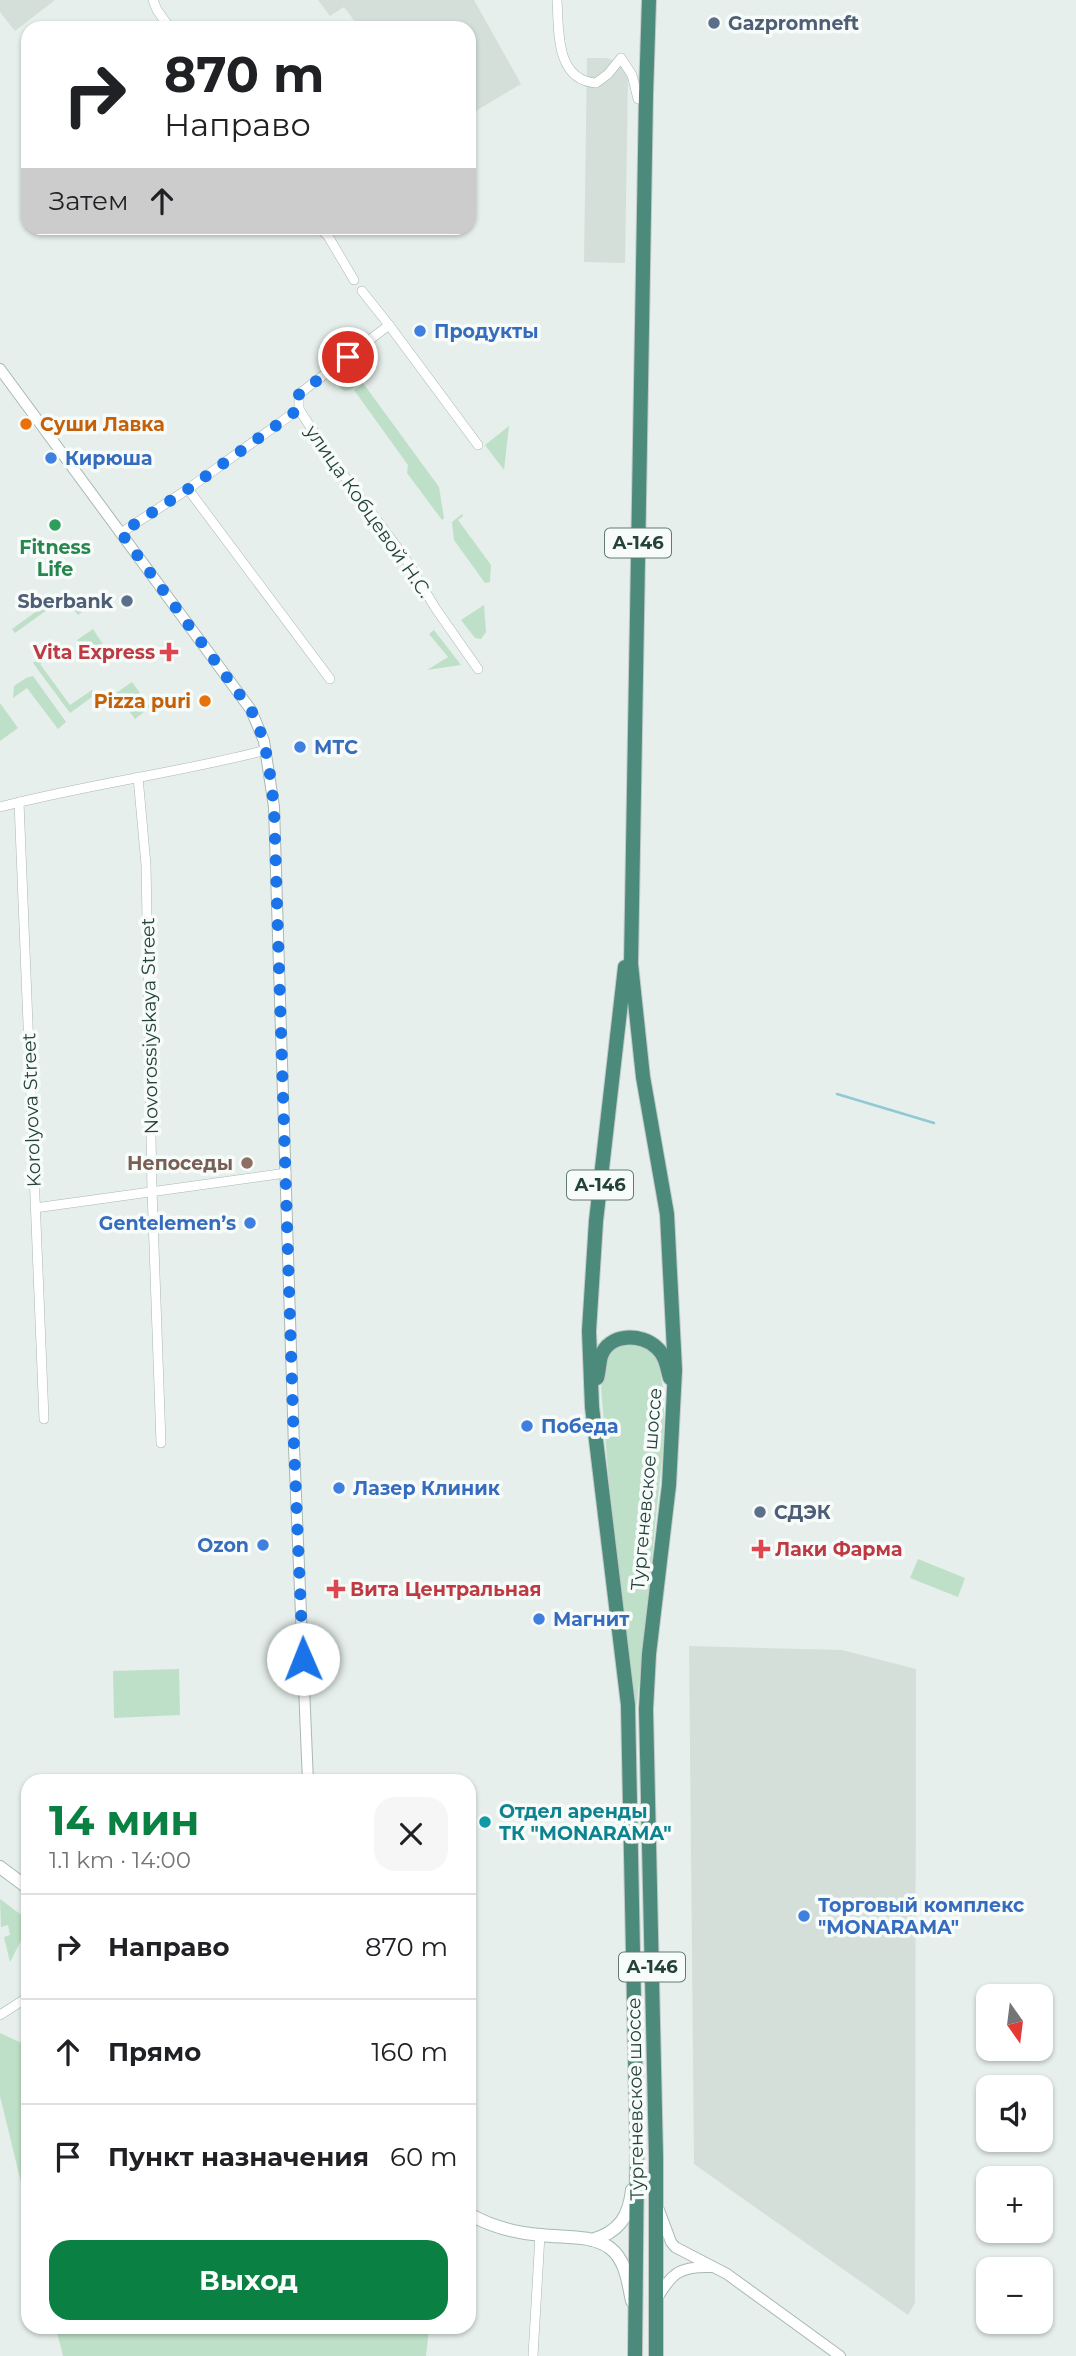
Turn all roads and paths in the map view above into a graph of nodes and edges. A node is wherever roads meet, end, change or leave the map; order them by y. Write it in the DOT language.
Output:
graph roads {
  1 [pos="153,0"];
  2 [pos="556,0"];
  3 [pos="643,0"];
  4 [pos="649,0"];
  5 [pos="165,21"];
  6 [pos="638,99"];
  7 [pos="327,235"];
  8 [pos="354,280"];
  9 [pos="362,291"];
  10 [pos="389,325"];
  11 [pos="0,369"];
  12 [pos="299,409"];
  13 [pos="478,445"];
  14 [pos="188,489"];
  15 [pos="121,533"];
  16 [pos="478,669"];
  17 [pos="330,679"];
  18 [pos="266,750"];
  19 [pos="138,777"];
  20 [pos="19,802"];
  21 [pos="0,807"];
  22 [pos="628,964"];
  23 [pos="286,1173"];
  24 [pos="152,1190"];
  25 [pos="35,1208"];
  26 [pos="675,1399"];
  27 [pos="592,1407"];
  28 [pos="44,1419"];
  29 [pos="161,1443"];
  30 [pos="308,1774"];
  31 [pos="0,1867"];
  32 [pos="21,1883"];
  33 [pos="21,2002"];
  34 [pos="0,2015"];
  35 [pos="637,2152"];
  36 [pos="656,2203"];
  37 [pos="476,2218"];
  38 [pos="540,2235"];
  39 [pos="592,2240"];
  40 [pos="714,2267"];
  41 [pos="656,2300"];
  42 [pos="635,2314"];
  43 [pos="533,2356"];
  44 [pos="635,2356"];
  45 [pos="656,2356"];
  46 [pos="840,2356"];
  1 -- 5 [label="street"];
  2 -- 6 [label="street"];
  3 -- 6 [label="highway, А-146"];
  4 -- 22 [label="highway, А-146"];
  6 -- 22 [label="highway, А-146"];
  7 -- 8 [label="street"];
  9 -- 10 [label="street"];
  10 -- 12 [label="street, улица Кобцевой Н.С."];
  10 -- 13 [label="street"];
  11 -- 15 [label="street"];
  12 -- 14 [label="street"];
  12 -- 16 [label="street, улица Кобцевой Н.С."];
  14 -- 15 [label="street"];
  14 -- 17 [label="street"];
  15 -- 18 [label="street"];
  18 -- 19 [label="street"];
  18 -- 23 [label="street"];
  19 -- 20 [label="street"];
  19 -- 24 [label="street, Novorossiyskaya Street"];
  20 -- 21 [label="street"];
  20 -- 25 [label="street, Korolyova Street"];
  22 -- 26 [label="highway, Тургеневское шоссе / А-146"];
  22 -- 27 [label="highway, Тургеневское шоссе / А-146"];
  23 -- 24 [label="street"];
  23 -- 30 [label="street"];
  24 -- 25 [label="street"];
  24 -- 29 [label="street, Novorossiyskaya Street"];
  25 -- 28 [label="street, Korolyova Street"];
  26 -- 27 [label="highway, А-146"];
  26 -- 36 [label="highway, Тургеневское шоссе / А-146"];
  27 -- 35 [label="highway, Тургеневское шоссе / А-146"];
  31 -- 32 [label="main road"];
  33 -- 34 [label="street"];
  35 -- 39 [label="main road"];
  35 -- 42 [label="highway, Тургеневское шоссе / А-146"];
  36 -- 40 [label="street"];
  36 -- 41 [label="highway, Тургеневское шоссе / А-146"];
  37 -- 38 [label="main road"];
  38 -- 39 [label="main road"];
  38 -- 43 [label="street"];
  39 -- 42 [label="main road"];
  40 -- 41 [label="street"];
  40 -- 46 [label="street"];
  41 -- 45 [label="highway, Тургеневское шоссе / А-146"];
  42 -- 44 [label="highway, Тургеневское шоссе / А-146"];
}
